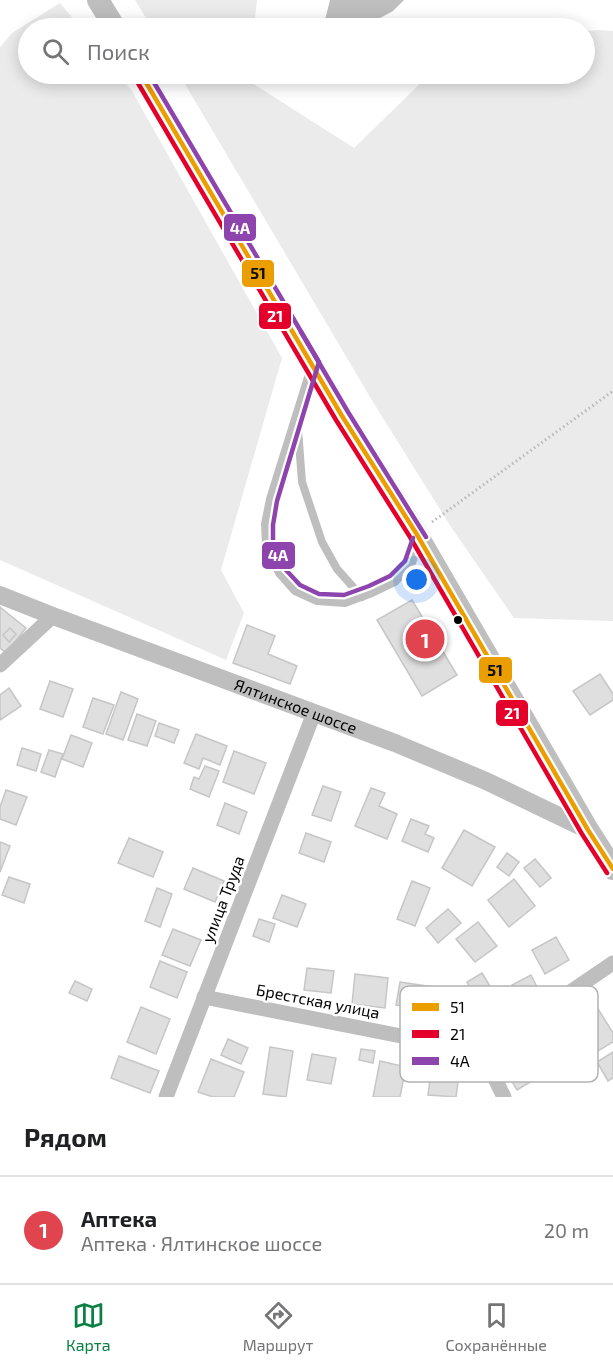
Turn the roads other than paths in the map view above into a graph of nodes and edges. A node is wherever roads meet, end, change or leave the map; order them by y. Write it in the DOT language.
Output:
graph roads {
  1 [pos="98,0"];
  2 [pos="109,18"];
  3 [pos="147,84"];
  4 [pos="312,364"];
  5 [pos="297,411"];
  6 [pos="418,537"];
  7 [pos="0,595"];
  8 [pos="362,597"];
  9 [pos="53,616"];
  10 [pos="0,665"];
  11 [pos="314,713"];
  12 [pos="588,830"];
  13 [pos="613,869"];
  14 [pos="613,963"];
  15 [pos="579,986"];
  16 [pos="204,997"];
  17 [pos="400,1036"];
  18 [pos="497,1082"];
  19 [pos="166,1097"];
  20 [pos="504,1097"];
  1 -- 2 [label="main road"];
  3 -- 4 [label="main road"];
  4 -- 5 [label="lane"];
  4 -- 6 [label="main road"];
  5 -- 8 [label="lane"];
  5 -- 8 [label="lane"];
  6 -- 8 [label="lane"];
  6 -- 12 [label="main road"];
  7 -- 9 [label="street, Ялтинское шоссе"];
  9 -- 10 [label="street"];
  9 -- 11 [label="street, Ялтинское шоссе"];
  11 -- 12 [label="street, Ялтинское шоссе"];
  11 -- 16 [label="street, улица Труда"];
  12 -- 13 [label="main road"];
  14 -- 15 [label="street"];
  16 -- 17 [label="street, Брестская улица"];
  16 -- 19 [label="street, улица Труда"];
  18 -- 20 [label="street"];
}
